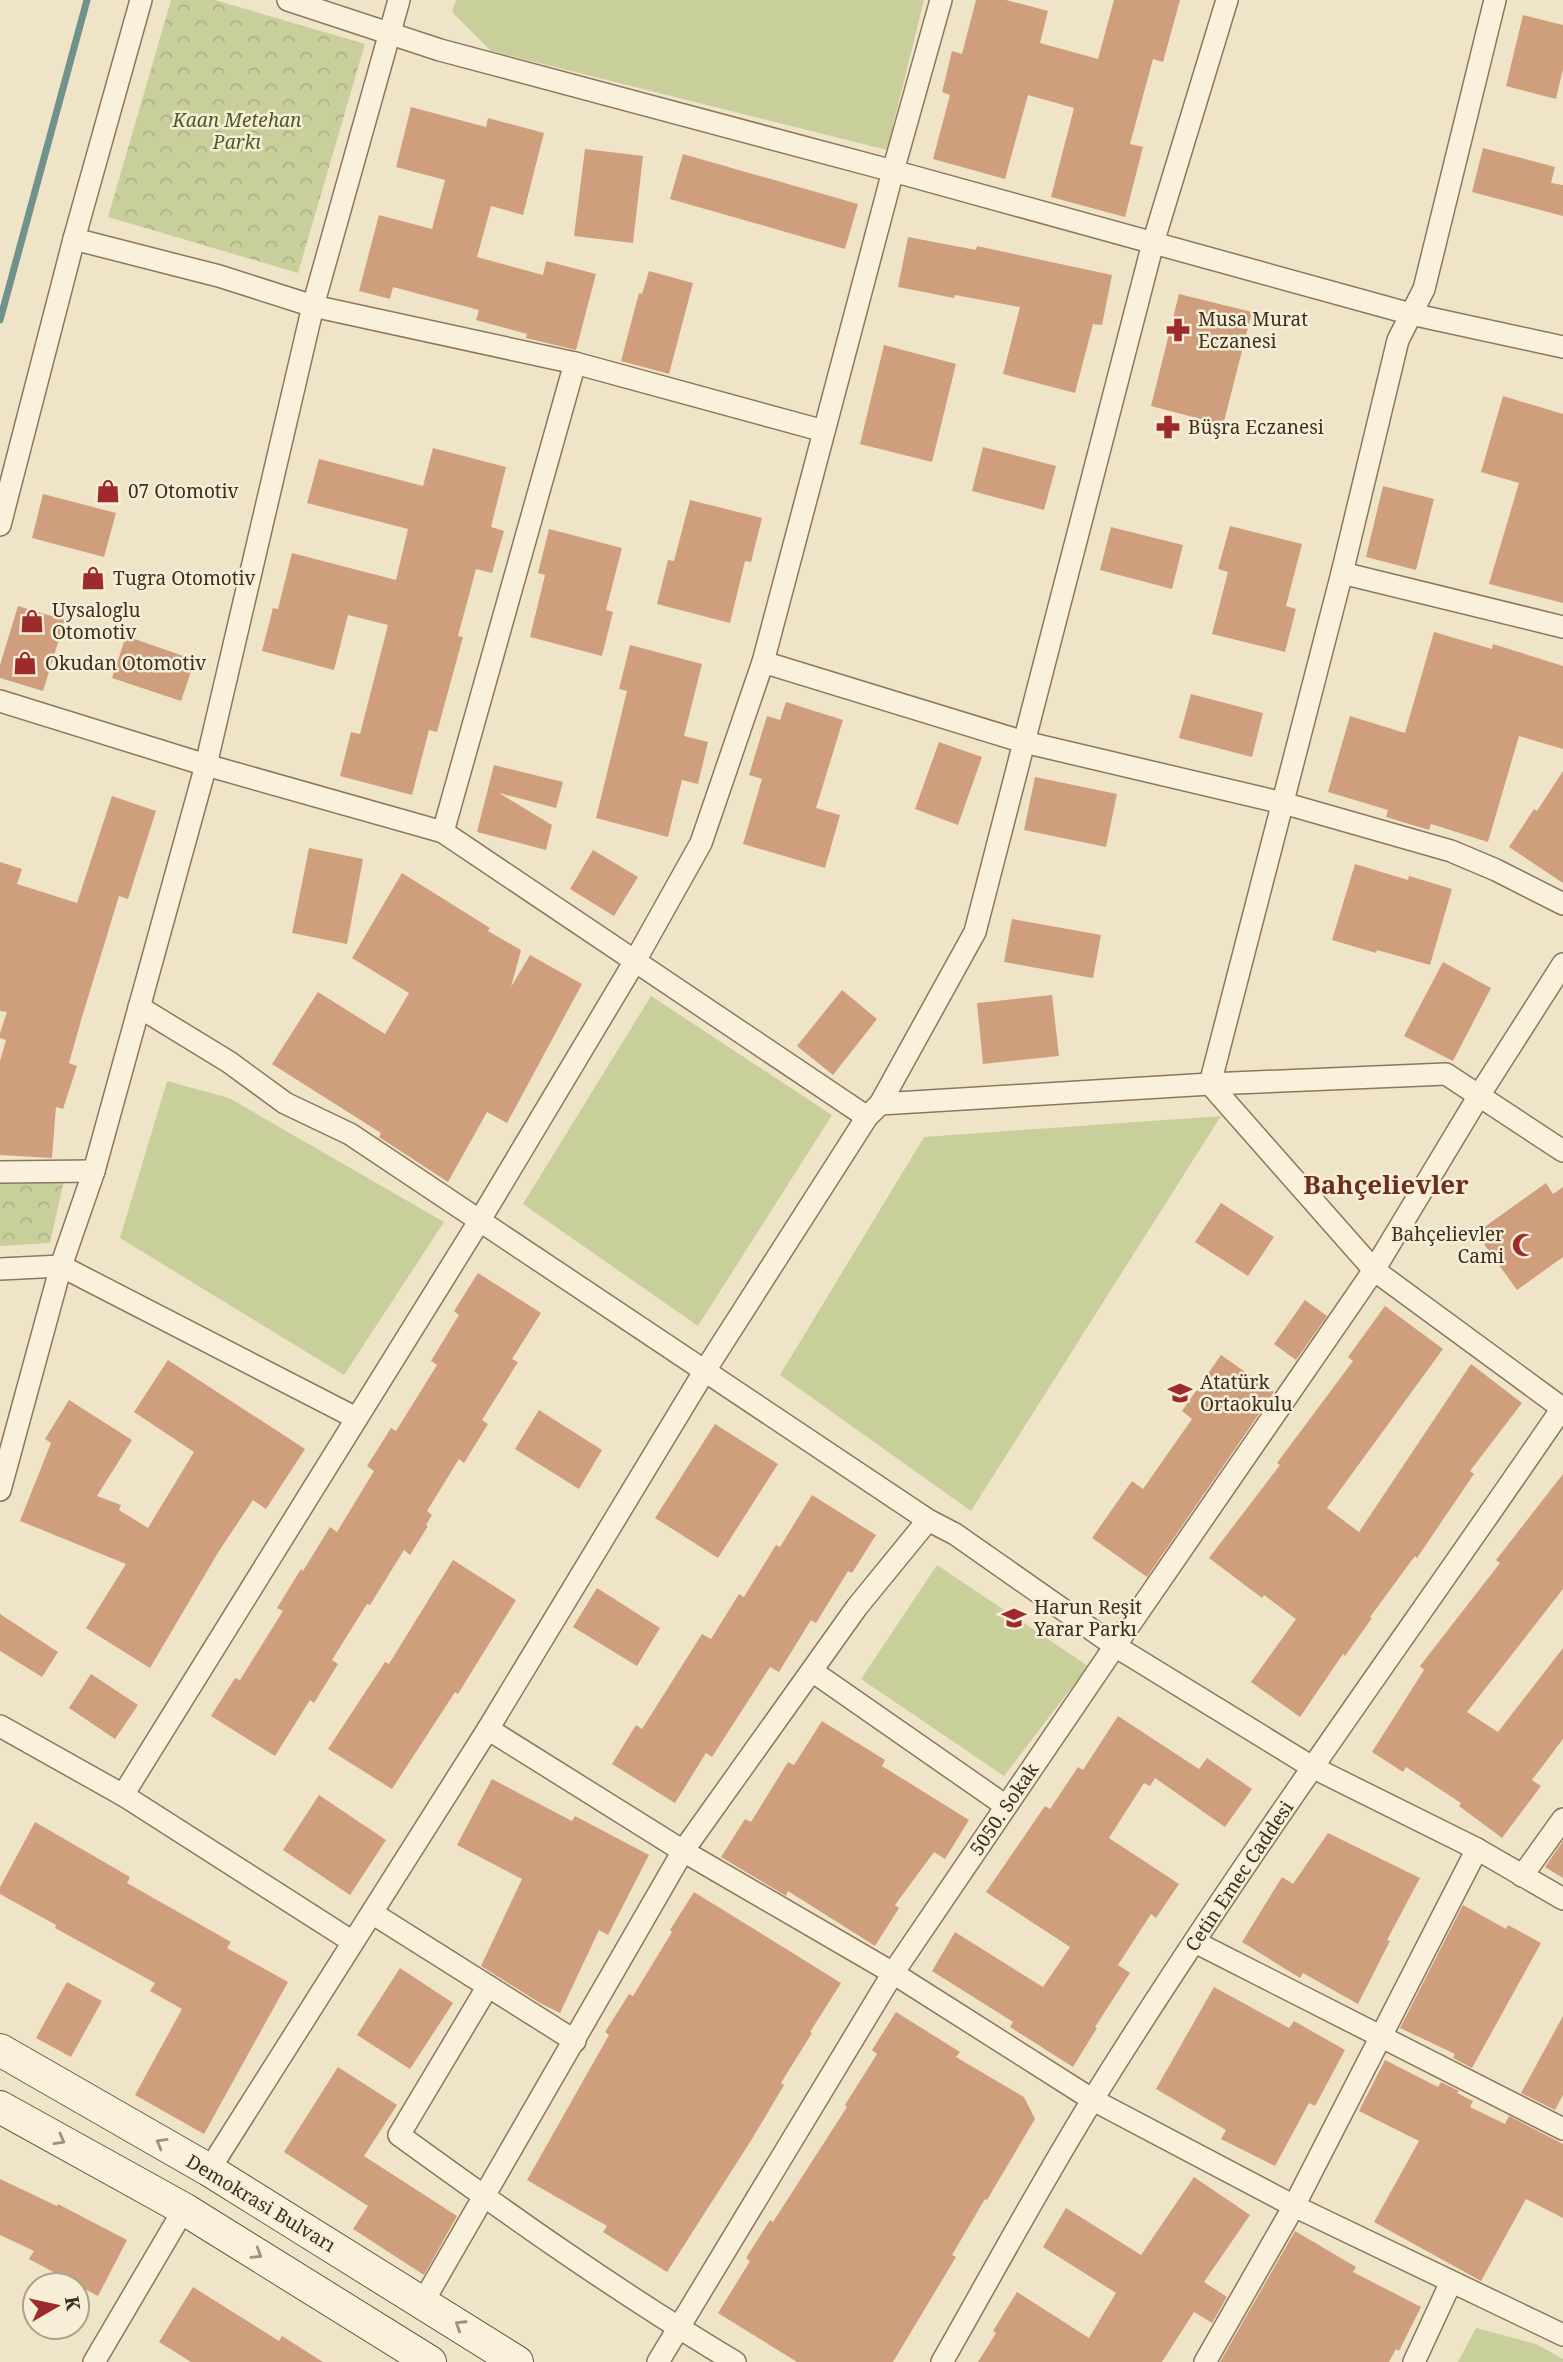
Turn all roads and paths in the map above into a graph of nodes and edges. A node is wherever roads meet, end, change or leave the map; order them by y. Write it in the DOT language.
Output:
graph roads {
  1 [pos="141,0"];
  2 [pos="288,0"];
  3 [pos="399,0"];
  4 [pos="941,0"];
  5 [pos="1227,0"];
  6 [pos="1495,0"];
  7 [pos="389,34"];
  8 [pos="893,171"];
  9 [pos="74,239"];
  10 [pos="1153,243"];
  11 [pos="313,306"];
  12 [pos="1411,314"];
  13 [pos="1563,347"];
  14 [pos="575,363"];
  15 [pos="824,431"];
  16 [pos="0,525"];
  17 [pos="1342,573"];
  18 [pos="1563,627"];
  19 [pos="763,663"];
  20 [pos="0,701"];
  21 [pos="1024,741"];
  22 [pos="206,765"];
  23 [pos="1283,803"];
  24 [pos="443,832"];
  25 [pos="1563,904"];
  26 [pos="635,961"];
  27 [pos="1563,964"];
  28 [pos="139,1007"];
  29 [pos="1210,1084"];
  30 [pos="1480,1094"];
  31 [pos="874,1111"];
  32 [pos="1563,1151"];
  33 [pos="94,1171"];
  34 [pos="0,1172"];
  35 [pos="480,1220"];
  36 [pos="61,1266"];
  37 [pos="0,1269"];
  38 [pos="1374,1270"];
  39 [pos="704,1372"];
  40 [pos="1563,1407"];
  41 [pos="356,1418"];
  42 [pos="0,1490"];
  43 [pos="928,1520"];
  44 [pos="1115,1646"];
  45 [pos="812,1671"];
  46 [pos="0,1726"];
  47 [pos="488,1729"];
  48 [pos="1312,1767"];
  49 [pos="123,1795"];
  50 [pos="1006,1806"];
  51 [pos="1563,1819"];
  52 [pos="1477,1849"];
  53 [pos="683,1851"];
  54 [pos="1522,1876"];
  55 [pos="1563,1899"];
  56 [pos="372,1913"];
  57 [pos="353,1942"];
  58 [pos="1195,1942"];
  59 [pos="893,1973"];
  60 [pos="488,1986"];
  61 [pos="1380,2038"];
  62 [pos="575,2041"];
  63 [pos="0,2050"];
  64 [pos="1093,2100"];
  65 [pos="0,2107"];
  66 [pos="1563,2129"];
  67 [pos="209,2170"];
  68 [pos="484,2197"];
  69 [pos="1294,2206"];
  70 [pos="184,2209"];
  71 [pos="1451,2281"];
  72 [pos="423,2302"];
  73 [pos="678,2329"];
  74 [pos="1563,2335"];
  75 [pos="394,2352"];
  76 [pos="94,2362"];
  77 [pos="430,2362"];
  78 [pos="517,2362"];
  79 [pos="658,2362"];
  80 [pos="735,2362"];
  81 [pos="942,2362"];
  82 [pos="1205,2362"];
  83 [pos="1414,2362"];
  1 -- 9 [label="street"];
  2 -- 7 [label="street"];
  3 -- 7 [label="street"];
  4 -- 8 [label="street"];
  5 -- 10 [label="street"];
  6 -- 12 [label="street"];
  7 -- 8 [label="street"];
  7 -- 11 [label="street"];
  8 -- 10 [label="street"];
  8 -- 15 [label="street"];
  9 -- 11 [label="street"];
  9 -- 16 [label="street"];
  10 -- 12 [label="street"];
  10 -- 21 [label="street"];
  11 -- 14 [label="street"];
  11 -- 22 [label="street"];
  12 -- 13 [label="street"];
  12 -- 17 [label="street"];
  14 -- 15 [label="street"];
  14 -- 24 [label="street"];
  15 -- 19 [label="street"];
  17 -- 18 [label="street"];
  17 -- 23 [label="street"];
  19 -- 21 [label="street"];
  19 -- 26 [label="street"];
  20 -- 22 [label="street"];
  21 -- 23 [label="street"];
  21 -- 31 [label="street"];
  22 -- 24 [label="street"];
  22 -- 28 [label="street"];
  23 -- 25 [label="street"];
  23 -- 29 [label="street"];
  24 -- 26 [label="street"];
  26 -- 31 [label="street"];
  26 -- 35 [label="street"];
  27 -- 30 [label="street, 5050. Sokak"];
  28 -- 33 [label="street"];
  28 -- 35 [label="street"];
  29 -- 30 [label="street"];
  29 -- 31 [label="street"];
  29 -- 38 [label="street"];
  30 -- 32 [label="street"];
  30 -- 38 [label="street, 5050. Sokak"];
  31 -- 39 [label="street"];
  33 -- 34 [label="street"];
  33 -- 36 [label="street"];
  35 -- 39 [label="street"];
  35 -- 41 [label="street"];
  36 -- 37 [label="street"];
  36 -- 41 [label="street"];
  36 -- 42 [label="street"];
  38 -- 40 [label="street"];
  38 -- 44 [label="street, 5050. Sokak"];
  39 -- 43 [label="street"];
  39 -- 47 [label="street"];
  40 -- 48 [label="street, Cetin Emec Caddesi"];
  41 -- 49 [label="street"];
  43 -- 44 [label="street"];
  43 -- 45 [label="street"];
  44 -- 48 [label="street"];
  44 -- 50 [label="street, 5050. Sokak"];
  45 -- 50 [label="street"];
  45 -- 53 [label="street"];
  46 -- 49 [label="street"];
  47 -- 53 [label="street"];
  47 -- 56 [label="street"];
  48 -- 52 [label="street"];
  48 -- 58 [label="street, Cetin Emec Caddesi"];
  49 -- 57 [label="street"];
  50 -- 59 [label="street, 5050. Sokak"];
  51 -- 54 [label="street"];
  52 -- 54 [label="street"];
  52 -- 61 [label="street"];
  53 -- 59 [label="street"];
  53 -- 62 [label="street"];
  54 -- 55 [label="street"];
  56 -- 57 [label="street"];
  56 -- 60 [label="street"];
  57 -- 67 [label="street"];
  58 -- 61 [label="street"];
  58 -- 64 [label="street, Cetin Emec Caddesi"];
  59 -- 64 [label="street"];
  59 -- 73 [label="street, 5050. Sokak"];
  60 -- 62 [label="street"];
  60 -- 68 [label="street"];
  61 -- 66 [label="street"];
  61 -- 69 [label="street"];
  62 -- 68 [label="street"];
  67 -- 63 [label="main road, Demokrasi Bulvarı, one-way"];
  64 -- 69 [label="street"];
  64 -- 81 [label="street, Cetin Emec Caddesi"];
  65 -- 70 [label="main road, one-way"];
  67 -- 72 [label="main road, Demokrasi Bulvarı"];
  68 -- 72 [label="street"];
  68 -- 73 [label="street"];
  69 -- 71 [label="street"];
  69 -- 82 [label="street"];
  70 -- 75 [label="main road, one-way"];
  70 -- 76 [label="street"];
  71 -- 74 [label="street"];
  71 -- 83 [label="street"];
  78 -- 72 [label="main road, Demokrasi Bulvarı, one-way"];
  73 -- 79 [label="street, 5050. Sokak"];
  73 -- 80 [label="street"];
  75 -- 77 [label="main road"];
}
